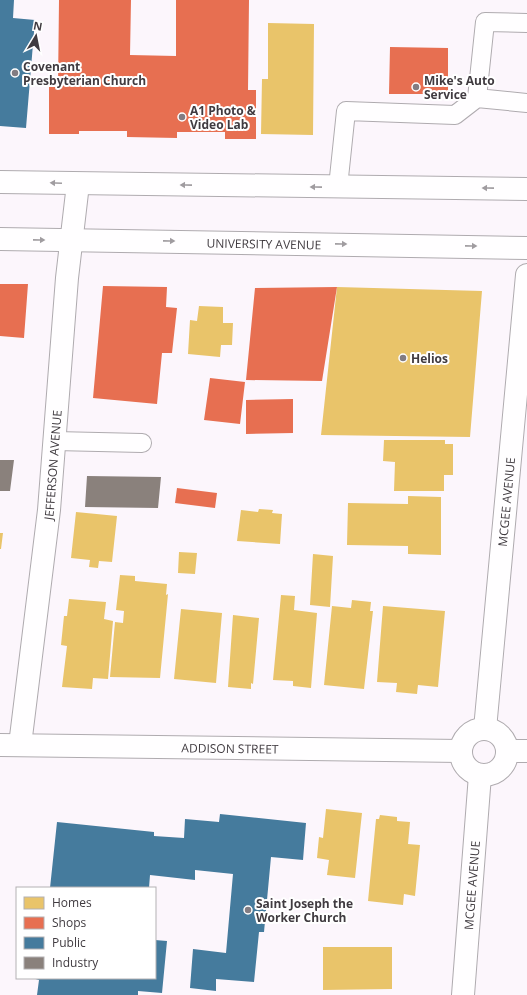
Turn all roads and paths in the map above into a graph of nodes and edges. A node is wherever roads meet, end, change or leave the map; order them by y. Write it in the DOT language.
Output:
graph roads {
  1 [pos="527,23"];
  2 [pos="477,98"];
  3 [pos="527,103"];
  4 [pos="0,182"];
  5 [pos="78,184"];
  6 [pos="338,187"];
  7 [pos="527,189"];
  8 [pos="0,239"];
  9 [pos="72,240"];
  10 [pos="527,248"];
  11 [pos="527,275"];
  12 [pos="55,441"];
  13 [pos="142,443"];
  14 [pos="484,729"];
  15 [pos="10,745"];
  16 [pos="460,751"];
  17 [pos="517,751"];
  18 [pos="480,776"];
  19 [pos="463,995"];
  1 -- 2 [label="lane"];
  2 -- 3 [label="lane"];
  2 -- 6 [label="lane"];
  5 -- 4 [label="street, one-way"];
  6 -- 5 [label="street, one-way"];
  5 -- 9 [label="street, JEFFERSON AVENUE"];
  7 -- 6 [label="street, one-way"];
  8 -- 9 [label="street, UNIVERSITY AVENUE, one-way"];
  9 -- 10 [label="street, UNIVERSITY AVENUE, one-way"];
  9 -- 12 [label="street, JEFFERSON AVENUE"];
  11 -- 14 [label="street, MCGEE AVENUE"];
  12 -- 13 [label="lane"];
  12 -- 15 [label="street, JEFFERSON AVENUE"];
  14 -- 16 [label="street"];
  14 -- 17 [label="street"];
  15 -- 16 [label="street, ADDISON STREET"];
  16 -- 18 [label="street"];
  17 -- 18 [label="street"];
  18 -- 19 [label="street, MCGEE AVENUE"];
}
